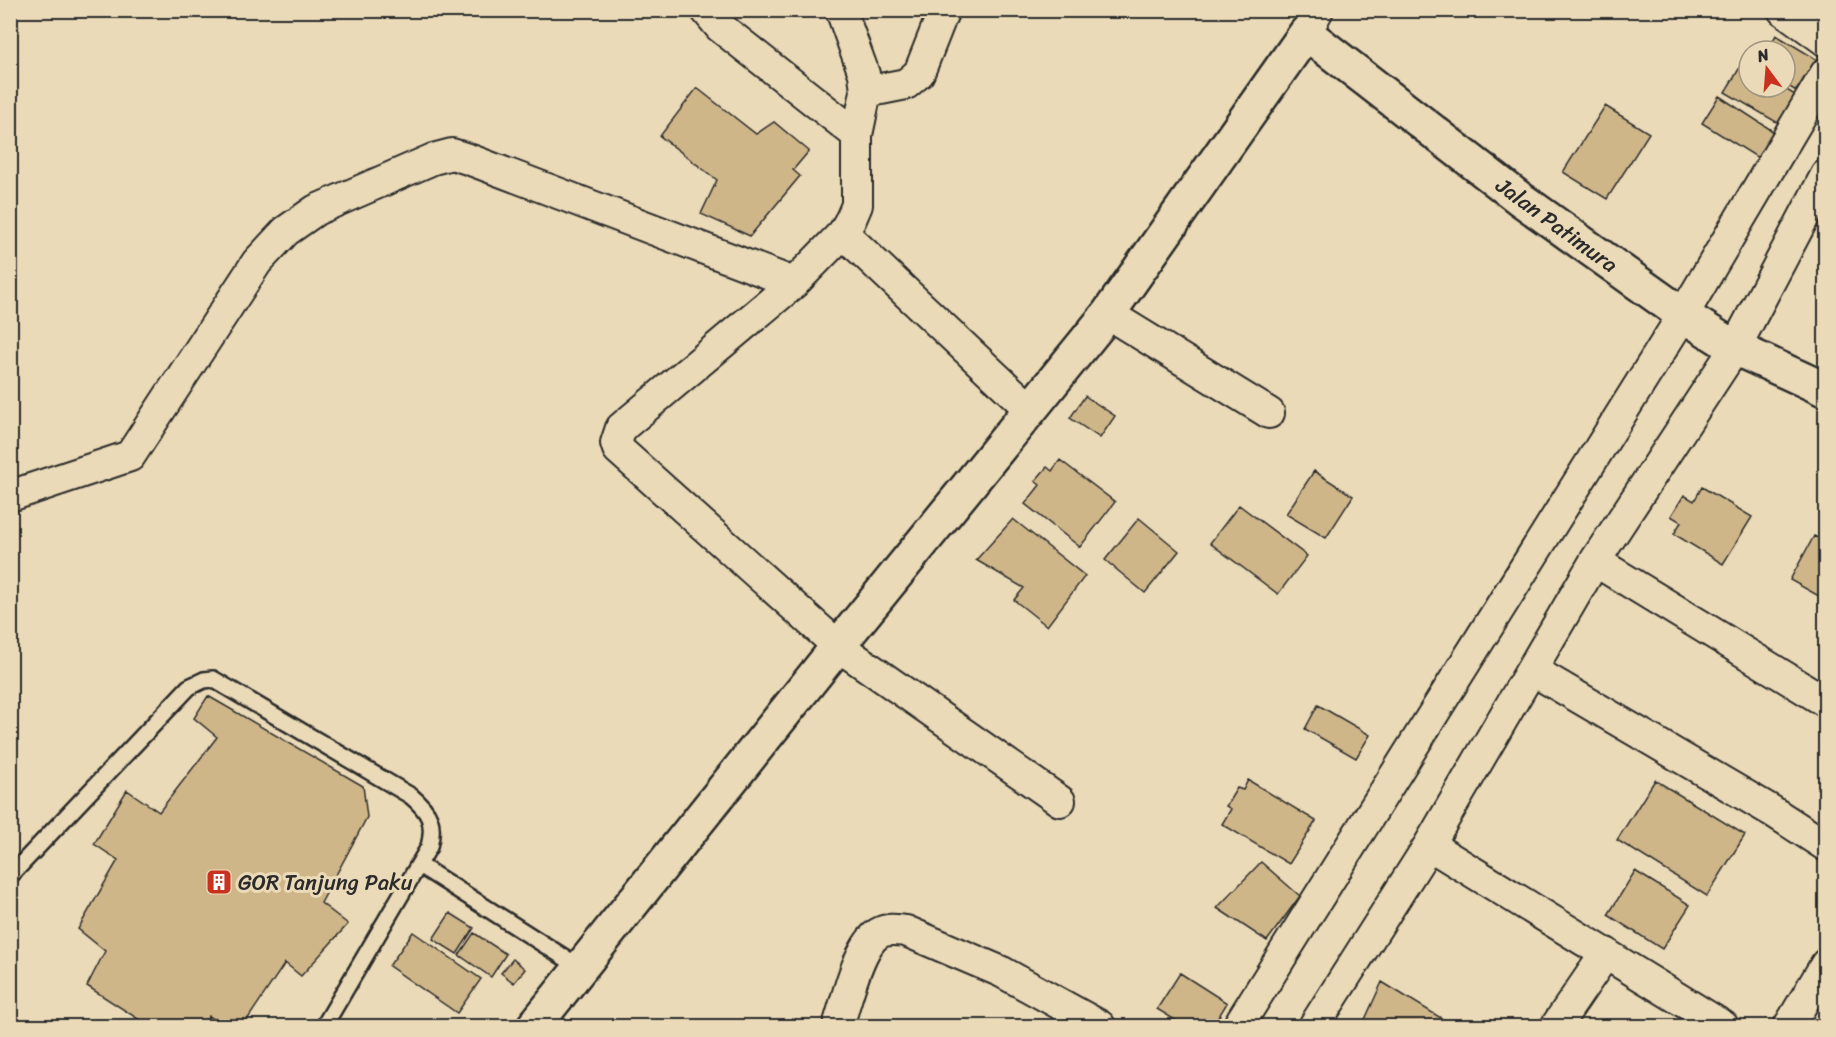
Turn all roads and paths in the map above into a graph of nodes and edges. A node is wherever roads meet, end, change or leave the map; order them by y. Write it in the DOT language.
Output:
graph roads {
  1 [pos="706,10"];
  2 [pos="841,10"];
  3 [pos="944,10"];
  4 [pos="1783,10"];
  5 [pos="1312,22"];
  6 [pos="1826,41"];
  7 [pos="1826,73"];
  8 [pos="866,92"];
  9 [pos="857,135"];
  10 [pos="1826,175"];
  11 [pos="843,233"];
  12 [pos="794,283"];
  13 [pos="1108,314"];
  14 [pos="1683,315"];
  15 [pos="1735,348"];
  16 [pos="1826,390"];
  17 [pos="1031,410"];
  18 [pos="1269,412"];
  19 [pos="10,496"];
  20 [pos="1594,561"];
  21 [pos="837,646"];
  22 [pos="1532,670"];
  23 [pos="1826,702"];
  24 [pos="1060,801"];
  25 [pos="1429,845"];
  26 [pos="1826,846"];
  27 [pos="419,865"];
  28 [pos="10,876"];
  29 [pos="1606,953"];
  30 [pos="1826,964"];
  31 [pos="581,968"];
  32 [pos="324,1026"];
  33 [pos="534,1026"];
  34 [pos="838,1026"];
  35 [pos="1100,1026"];
  36 [pos="1238,1026"];
  37 [pos="1314,1026"];
  38 [pos="1556,1026"];
  39 [pos="1723,1026"];
  40 [pos="1789,1026"];
  1 -- 9 [label="street"];
  2 -- 8 [label="street"];
  3 -- 8 [label="street"];
  4 -- 6 [label="street"];
  5 -- 13 [label="street"];
  5 -- 14 [label="street, Jalan Patimura"];
  7 -- 14 [label="street"];
  8 -- 9 [label="street"];
  9 -- 11 [label="street"];
  10 -- 15 [label="street"];
  11 -- 12 [label="street"];
  11 -- 17 [label="street"];
  12 -- 19 [label="street"];
  12 -- 21 [label="street"];
  13 -- 17 [label="street"];
  13 -- 18 [label="street"];
  14 -- 15 [label="street, Jalan Patimura"];
  14 -- 36 [label="street"];
  15 -- 16 [label="street, Jalan Patimura"];
  15 -- 20 [label="street"];
  17 -- 21 [label="street"];
  20 -- 22 [label="street"];
  20 -- 23 [label="street"];
  21 -- 24 [label="street"];
  21 -- 31 [label="street"];
  22 -- 25 [label="street"];
  22 -- 26 [label="street"];
  25 -- 29 [label="street"];
  25 -- 37 [label="street"];
  27 -- 28 [label="lane"];
  27 -- 31 [label="lane"];
  27 -- 32 [label="lane"];
  29 -- 38 [label="street"];
  29 -- 39 [label="street"];
  30 -- 40 [label="street"];
  31 -- 33 [label="street"];
  34 -- 35 [label="street"];
}
